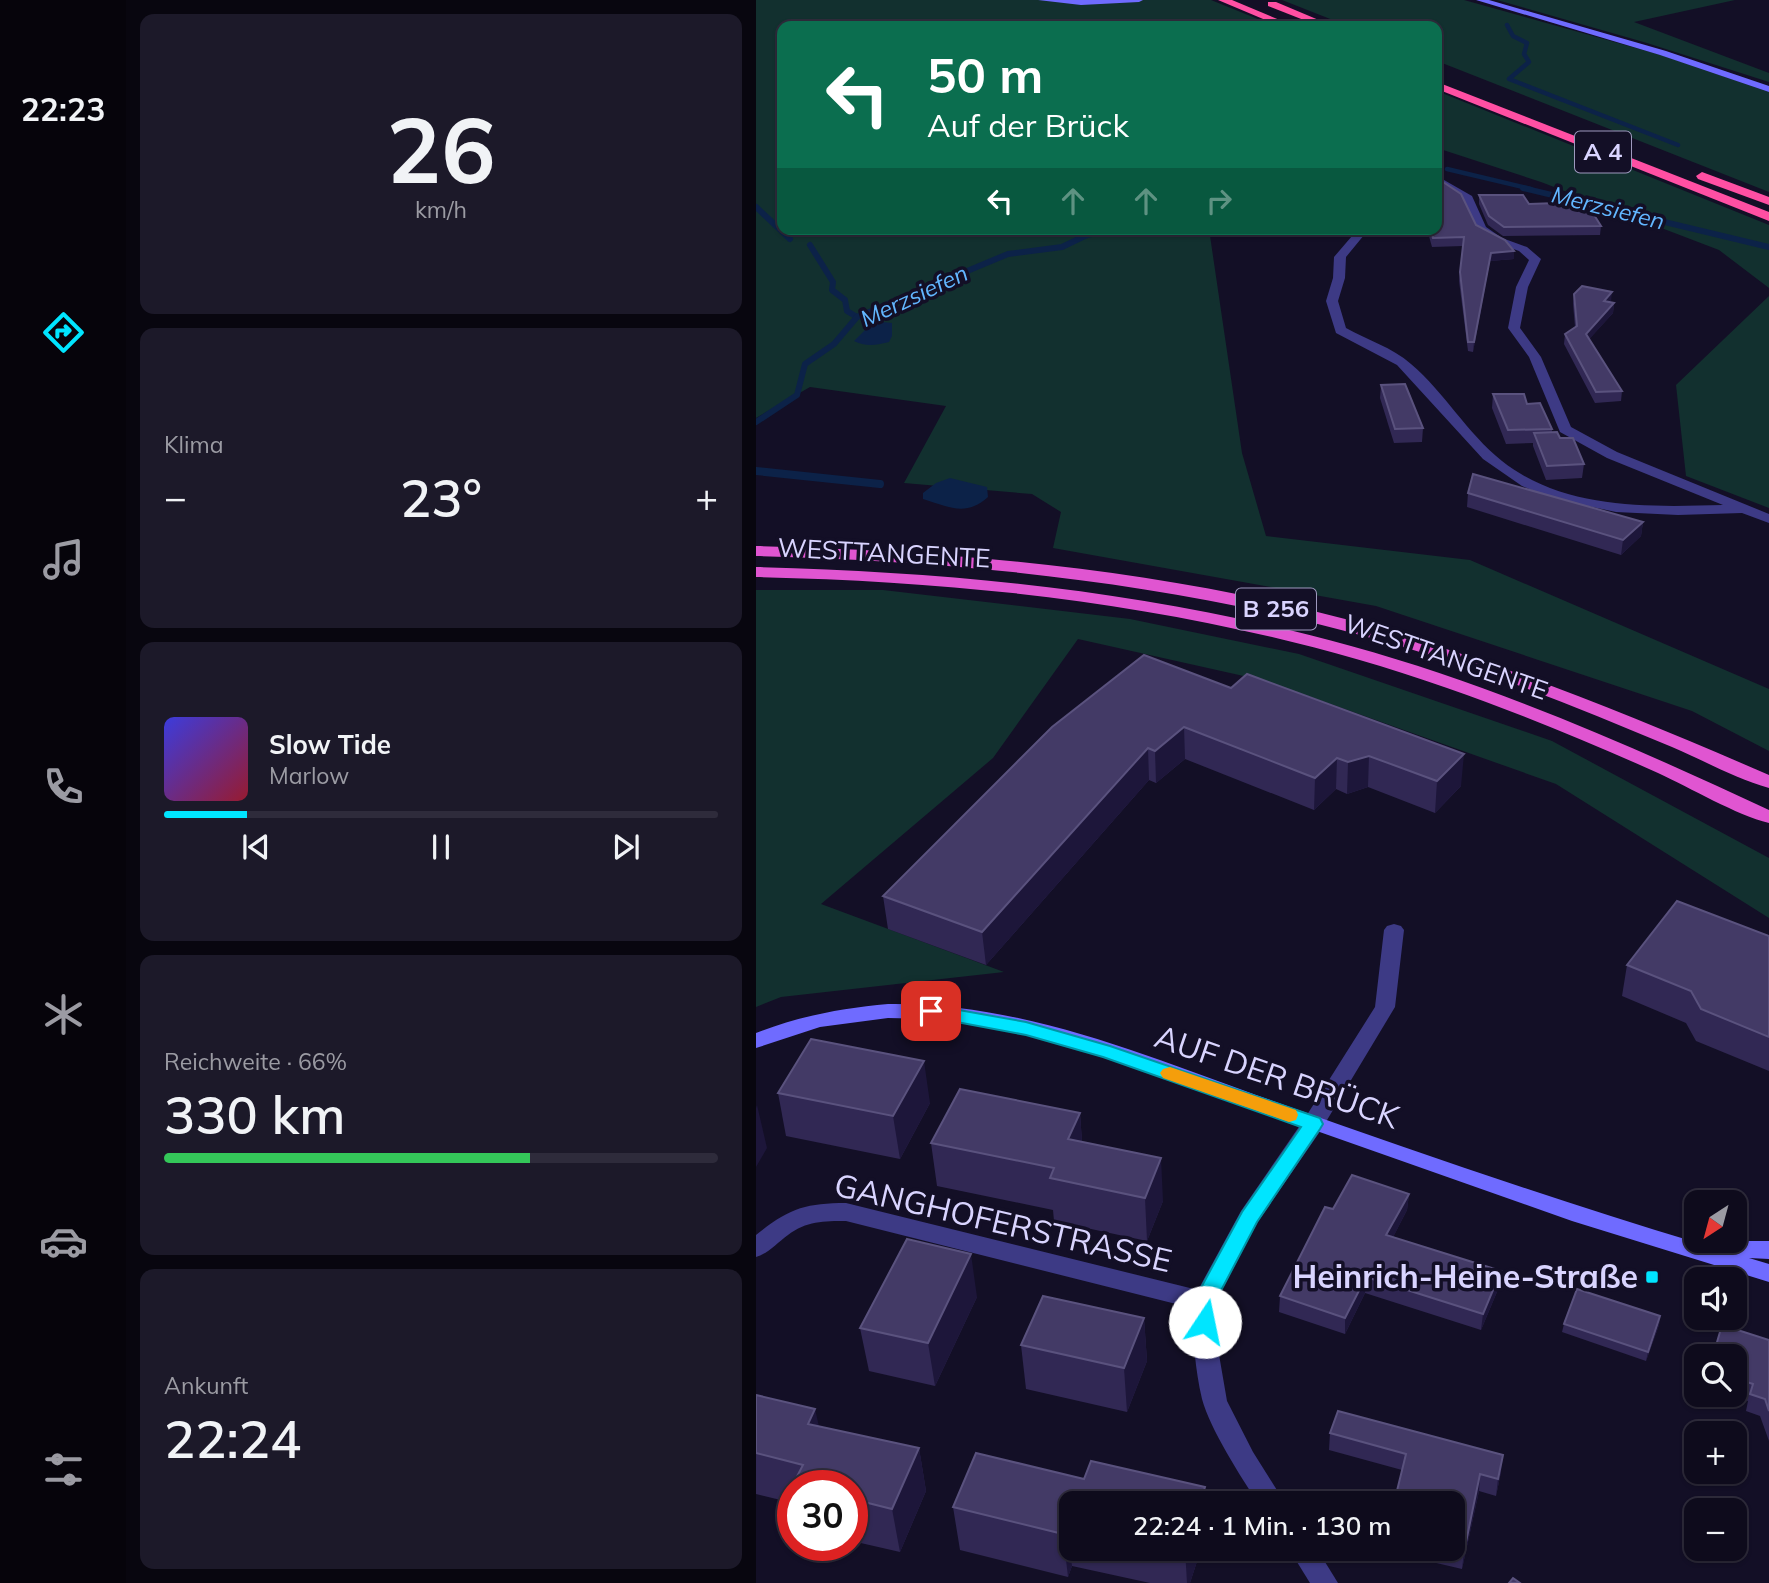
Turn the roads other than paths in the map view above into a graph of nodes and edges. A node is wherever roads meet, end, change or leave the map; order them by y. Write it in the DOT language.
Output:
graph roads {
  1 [pos="1042,0"];
  2 [pos="1139,0"];
  3 [pos="1223,0"];
  4 [pos="1262,0"];
  5 [pos="1480,0"];
  6 [pos="1276,21"];
  7 [pos="1315,21"];
  8 [pos="1442,87"];
  9 [pos="1769,89"];
  10 [pos="1650,155"];
  11 [pos="1442,182"];
  12 [pos="1769,201"];
  13 [pos="1769,217"];
  14 [pos="1359,235"];
  15 [pos="1741,509"];
  16 [pos="1769,519"];
  17 [pos="756,551"];
  18 [pos="756,572"];
  19 [pos="1769,782"];
  20 [pos="1769,817"];
  21 [pos="1394,930"];
  22 [pos="756,1041"];
  23 [pos="1314,1124"];
  24 [pos="1675,1246"];
  25 [pos="756,1248"];
  26 [pos="1769,1250"];
  27 [pos="1769,1273"];
  28 [pos="1204,1301"];
  29 [pos="1264,1491"];
  30 [pos="1310,1561"];
  31 [pos="1325,1583"];
  1 -- 2 [label="main road"];
  3 -- 6 [label="highway"];
  4 -- 7 [label="highway"];
  5 -- 9 [label="main road"];
  8 -- 13 [label="highway, A 4"];
  10 -- 12 [label="highway, A 4"];
  11 -- 15 [label="street"];
  14 -- 15 [label="street"];
  15 -- 16 [label="street"];
  17 -- 19 [label="highway, WESTTANGENTE / B 256"];
  18 -- 20 [label="highway, WESTTANGENTE / B 256"];
  21 -- 23 [label="street"];
  22 -- 23 [label="main road, AUF DER BRÜCK"];
  23 -- 24 [label="main road, AUF DER BRÜCK"];
  23 -- 28 [label="street"];
  24 -- 26 [label="main road"];
  24 -- 27 [label="main road, AUF DER BRÜCK"];
  25 -- 28 [label="street, GANGHOFERSTRASSE"];
  28 -- 29 [label="street"];
  30 -- 31 [label="street"];
}
